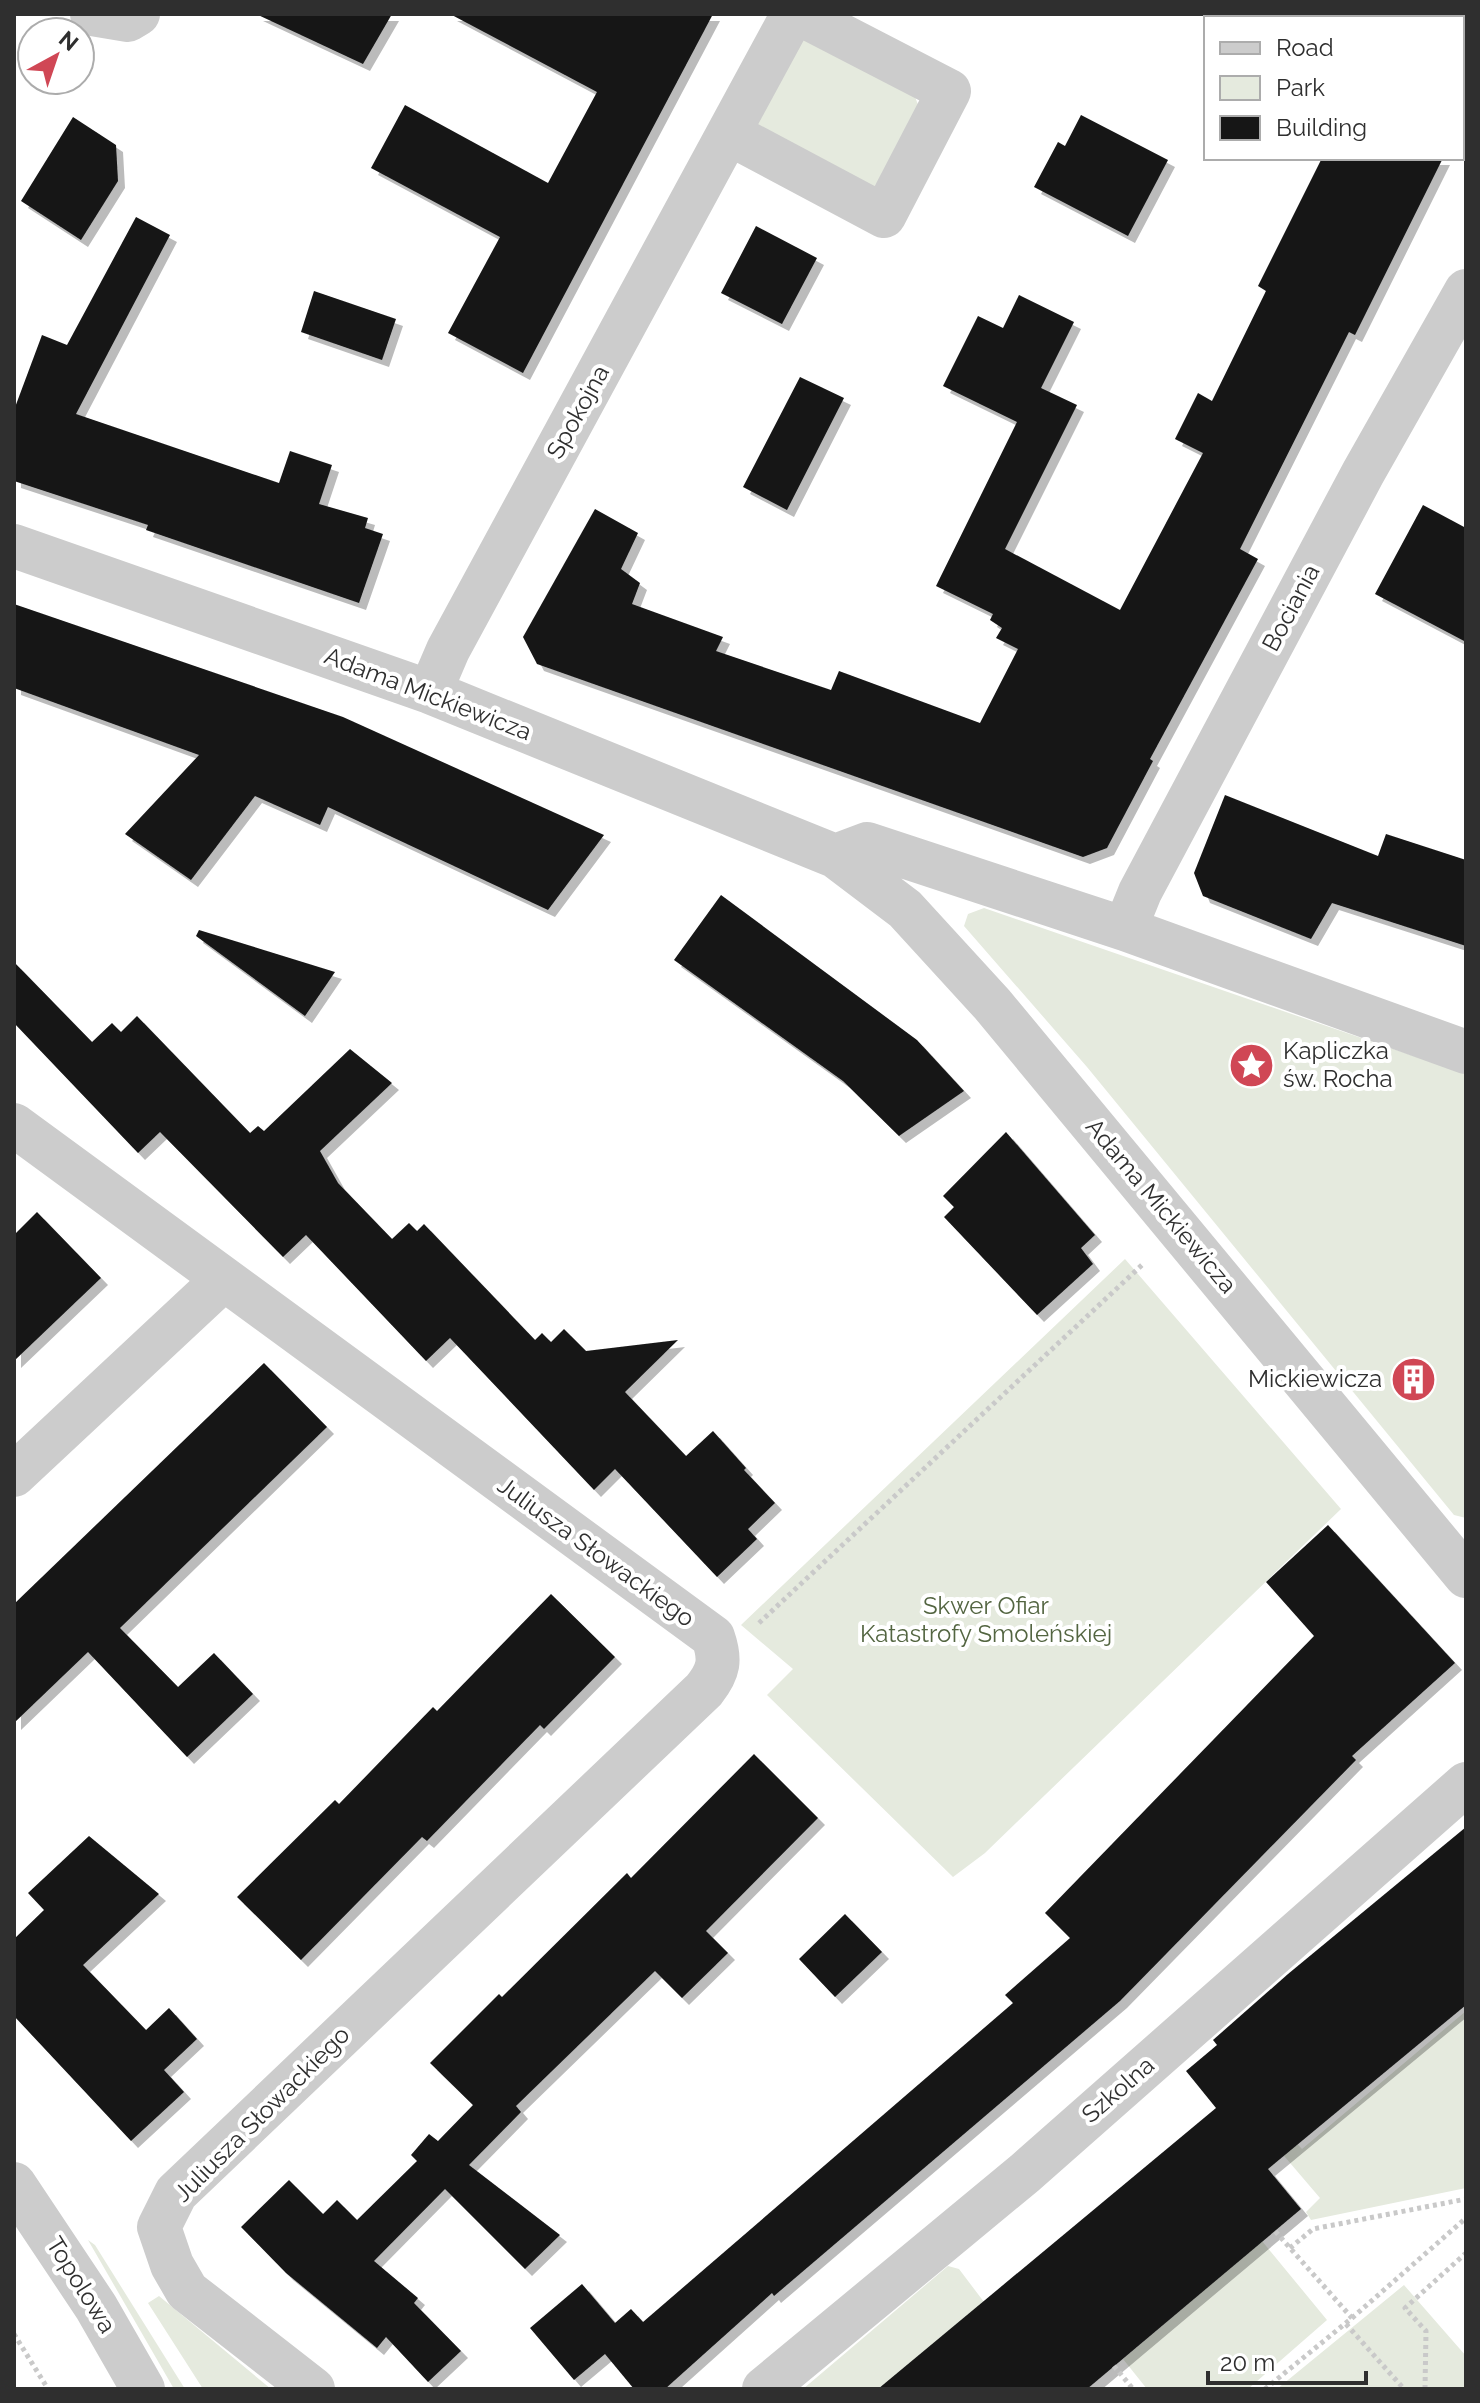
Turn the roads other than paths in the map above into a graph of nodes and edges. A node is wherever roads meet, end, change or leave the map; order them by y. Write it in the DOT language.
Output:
graph roads {
  1 [pos="92,14"];
  2 [pos="138,14"];
  3 [pos="793,14"];
  4 [pos="800,14"];
  5 [pos="730,134"];
  6 [pos="1466,291"];
  7 [pos="14,546"];
  8 [pos="430,692"];
  9 [pos="835,856"];
  10 [pos="1125,929"];
  11 [pos="1466,1052"];
  12 [pos="14,1125"];
  13 [pos="224,1279"];
  14 [pos="14,1475"];
  15 [pos="1464,1569"];
  16 [pos="1466,1784"];
  17 [pos="14,2184"];
  18 [pos="143,2389"];
  19 [pos="313,2389"];
  20 [pos="764,2389"];
  1 -- 2 [label="street"];
  3 -- 5 [label="street, Spokojna"];
  4 -- 5 [label="street"];
  5 -- 8 [label="street, Spokojna"];
  6 -- 10 [label="street, Bociania"];
  7 -- 8 [label="street, Adama Mickiewicza"];
  8 -- 9 [label="street, Adama Mickiewicza"];
  9 -- 10 [label="street"];
  9 -- 15 [label="street, Adama Mickiewicza"];
  10 -- 11 [label="street"];
  12 -- 13 [label="street, Juliusza Słowackiego"];
  13 -- 14 [label="street"];
  13 -- 19 [label="street, Juliusza Słowackiego"];
  16 -- 20 [label="street, Szkolna"];
  17 -- 18 [label="street, Topolowa"];
}
